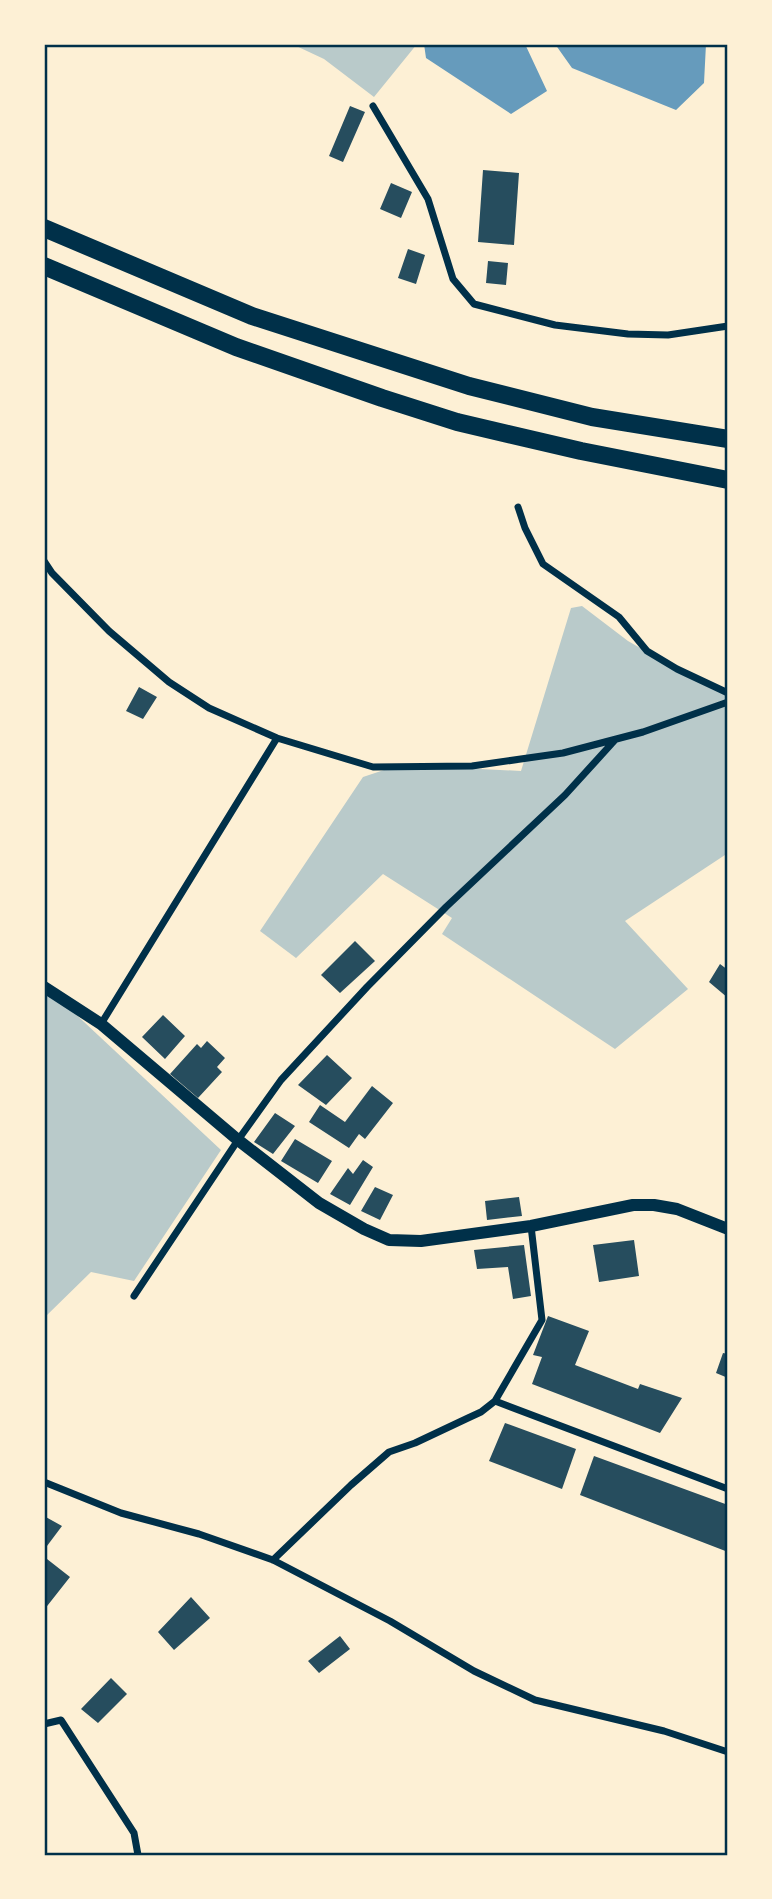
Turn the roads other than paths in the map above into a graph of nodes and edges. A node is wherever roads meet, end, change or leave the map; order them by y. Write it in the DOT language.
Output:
graph roads {
  1 [pos="373,106"];
  2 [pos="44,228"];
  3 [pos="44,266"];
  4 [pos="728,326"];
  5 [pos="728,439"];
  6 [pos="728,480"];
  7 [pos="518,507"];
  8 [pos="44,561"];
  9 [pos="728,693"];
  10 [pos="728,702"];
  11 [pos="276,738"];
  12 [pos="615,739"];
  13 [pos="44,987"];
  14 [pos="101,1024"];
  15 [pos="238,1140"];
  16 [pos="531,1226"];
  17 [pos="728,1229"];
  18 [pos="134,1296"];
  19 [pos="495,1401"];
  20 [pos="44,1482"];
  21 [pos="728,1489"];
  22 [pos="273,1560"];
  23 [pos="44,1724"];
  24 [pos="728,1752"];
  25 [pos="138,1855"];
  1 -- 4 [label="street"];
  2 -- 5 [label="highway"];
  3 -- 6 [label="highway"];
  7 -- 9 [label="street"];
  8 -- 11 [label="street"];
  10 -- 12 [label="street"];
  11 -- 12 [label="street"];
  11 -- 14 [label="street"];
  12 -- 15 [label="street"];
  13 -- 14 [label="street"];
  14 -- 15 [label="street"];
  15 -- 16 [label="street"];
  15 -- 18 [label="street"];
  16 -- 17 [label="street"];
  16 -- 19 [label="street"];
  19 -- 21 [label="street"];
  19 -- 22 [label="street"];
  20 -- 22 [label="street"];
  22 -- 24 [label="street"];
  23 -- 25 [label="street"];
}
